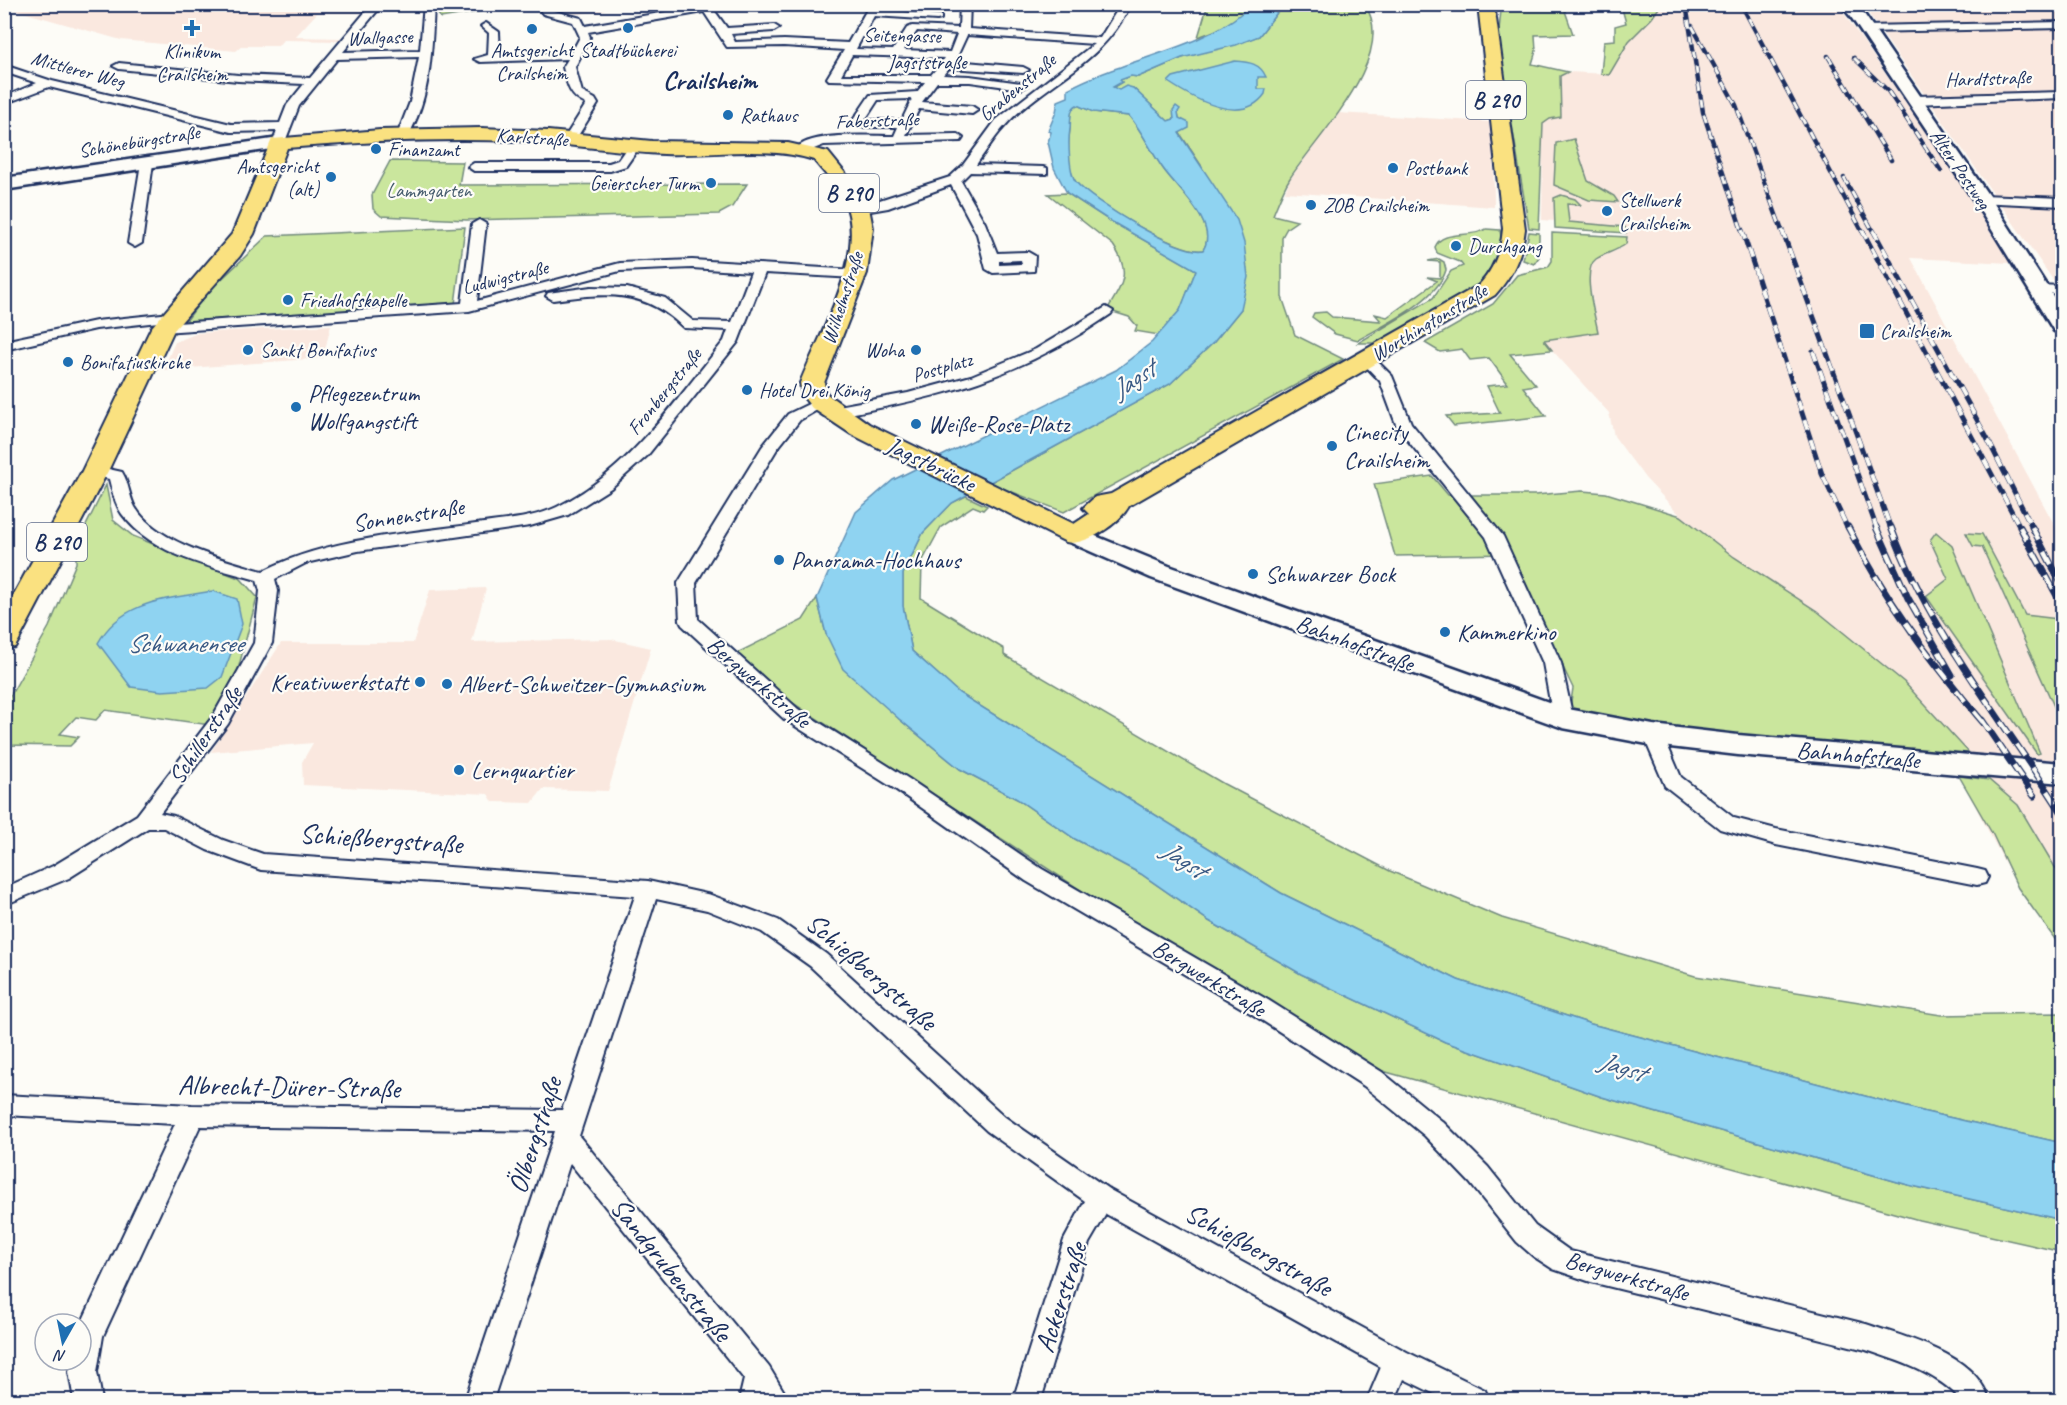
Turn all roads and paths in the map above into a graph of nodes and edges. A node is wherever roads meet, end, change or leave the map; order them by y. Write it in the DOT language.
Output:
graph roads {
  1 [pos="378,4"];
  2 [pos="429,4"];
  3 [pos="540,4"];
  4 [pos="733,4"];
  5 [pos="965,4"];
  6 [pos="1126,4"];
  7 [pos="1486,4"];
  8 [pos="1855,6"];
  9 [pos="707,9"];
  10 [pos="874,9"];
  11 [pos="964,24"];
  12 [pos="2062,25"];
  13 [pos="486,26"];
  14 [pos="774,28"];
  15 [pos="1865,29"];
  16 [pos="583,30"];
  17 [pos="724,31"];
  18 [pos="1101,40"];
  19 [pos="850,49"];
  20 [pos="427,53"];
  21 [pos="896,54"];
  22 [pos="334,56"];
  23 [pos="574,56"];
  24 [pos="494,58"];
  25 [pos="480,59"];
  26 [pos="949,62"];
  27 [pos="888,65"];
  28 [pos="119,66"];
  29 [pos="4,68"];
  30 [pos="1023,70"];
  31 [pos="934,78"];
  32 [pos="311,81"];
  33 [pos="48,83"];
  34 [pos="1021,86"];
  35 [pos="2062,95"];
  36 [pos="918,100"];
  37 [pos="1915,100"];
  38 [pos="4,101"];
  39 [pos="972,110"];
  40 [pos="904,124"];
  41 [pos="404,133"];
  42 [pos="281,135"];
  43 [pos="899,138"];
  44 [pos="957,138"];
  45 [pos="570,139"];
  46 [pos="634,146"];
  47 [pos="793,149"];
  48 [pos="147,164"];
  49 [pos="474,167"];
  50 [pos="968,168"];
  51 [pos="1043,171"];
  52 [pos="954,180"];
  53 [pos="4,184"];
  54 [pos="1982,199"];
  55 [pos="2062,202"];
  56 [pos="859,209"];
  57 [pos="479,224"];
  58 [pos="135,243"];
  59 [pos="992,257"];
  60 [pos="760,267"];
  61 [pos="855,274"];
  62 [pos="2038,289"];
  63 [pos="2062,290"];
  64 [pos="534,292"];
  65 [pos="469,307"];
  66 [pos="1106,311"];
  67 [pos="167,323"];
  68 [pos="737,326"];
  69 [pos="2062,326"];
  70 [pos="4,345"];
  71 [pos="1368,360"];
  72 [pos="827,407"];
  73 [pos="95,471"];
  74 [pos="562,512"];
  75 [pos="1070,533"];
  76 [pos="265,578"];
  77 [pos="4,640"];
  78 [pos="1563,718"];
  79 [pos="1653,735"];
  80 [pos="2062,773"];
  81 [pos="144,820"];
  82 [pos="1977,878"];
  83 [pos="648,889"];
  84 [pos="4,897"];
  85 [pos="4,1105"];
  86 [pos="192,1115"];
  87 [pos="569,1130"];
  88 [pos="1101,1198"];
  89 [pos="1397,1361"];
  90 [pos="756,1388"];
  91 [pos="88,1401"];
  92 [pos="479,1401"];
  93 [pos="775,1401"];
  94 [pos="1027,1401"];
  95 [pos="1381,1401"];
  96 [pos="1475,1401"];
  97 [pos="1975,1401"];
  1 -- 22 [label="street"];
  2 -- 20 [label="street"];
  3 -- 16 [label="street"];
  4 -- 9 [label="street"];
  5 -- 11 [label="street"];
  6 -- 18 [label="street, Grabenstraße"];
  7 -- 71 [label="main road, Worthingtonstraße / B 290"];
  8 -- 15 [label="main road, Alter Postweg"];
  9 -- 16 [label="street"];
  9 -- 17 [label="street"];
  10 -- 11 [label="street"];
  10 -- 19 [label="street"];
  11 -- 18 [label="street"];
  11 -- 21 [label="street"];
  11 -- 26 [label="street"];
  12 -- 15 [label="street"];
  13 -- 24 [label="street"];
  14 -- 17 [label="street"];
  15 -- 37 [label="main road, Alter Postweg"];
  16 -- 23 [label="street"];
  17 -- 19 [label="street, Seitengasse"];
  18 -- 50 [label="street, Grabenstraße"];
  19 -- 21 [label="street, Seitengasse"];
  19 -- 31 [label="street, Jagststraße"];
  20 -- 22 [label="street, Wallgasse"];
  20 -- 41 [label="street"];
  21 -- 26 [label="street, Seitengasse"];
  22 -- 32 [label="street"];
  23 -- 24 [label="street"];
  23 -- 45 [label="street"];
  24 -- 25 [label="street"];
  26 -- 27 [label="street"];
  26 -- 30 [label="street"];
  26 -- 31 [label="street"];
  28 -- 32 [label="street"];
  29 -- 33 [label="street, Mittlerer Weg"];
  31 -- 34 [label="street, Jagststraße"];
  31 -- 36 [label="street"];
  32 -- 42 [label="street"];
  33 -- 38 [label="street"];
  33 -- 42 [label="street, Mittlerer Weg"];
  35 -- 37 [label="street, Hardtstraße"];
  36 -- 39 [label="street"];
  36 -- 40 [label="street"];
  36 -- 40 [label="street"];
  37 -- 54 [label="main road, Alter Postweg"];
  40 -- 43 [label="street"];
  41 -- 42 [label="main road, Karlstraße / B 290"];
  41 -- 45 [label="main road, Karlstraße / B 290"];
  42 -- 48 [label="main road, Schönebürgstraße"];
  42 -- 67 [label="main road, B 290"];
  43 -- 44 [label="street, Faberstraße"];
  43 -- 47 [label="street, Faberstraße"];
  45 -- 46 [label="main road, Karlstraße / B 290"];
  46 -- 47 [label="main road, Karlstraße / B 290"];
  46 -- 49 [label="street"];
  47 -- 56 [label="main road, B 290"];
  48 -- 53 [label="main road, Schönebürgstraße"];
  48 -- 58 [label="street"];
  50 -- 51 [label="street"];
  50 -- 52 [label="street, Grabenstraße"];
  52 -- 56 [label="street, Grabenstraße"];
  52 -- 59 [label="street"];
  54 -- 55 [label="street"];
  54 -- 62 [label="main road, Alter Postweg"];
  56 -- 61 [label="main road, Wilhelmstraße / B 290"];
  57 -- 65 [label="street"];
  60 -- 61 [label="street, Ludwigstraße"];
  60 -- 64 [label="street, Ludwigstraße"];
  60 -- 68 [label="street, Fronbergstraße"];
  61 -- 72 [label="main road, Wilhelmstraße / B 290"];
  62 -- 63 [label="street"];
  62 -- 69 [label="main road, Alter Postweg"];
  64 -- 65 [label="street, Ludwigstraße"];
  64 -- 68 [label="street"];
  65 -- 67 [label="street, Ludwigstraße"];
  66 -- 72 [label="street, Postplatz"];
  67 -- 70 [label="street, Ludwigstraße"];
  67 -- 73 [label="main road, B 290"];
  68 -- 74 [label="street, Fronbergstraße"];
  71 -- 75 [label="main road, Worthingtonstraße / B 290"];
  71 -- 78 [label="street"];
  72 -- 75 [label="main road, Jagstbrücke"];
  72 -- 97 [label="street, Bergwerkstraße"];
  73 -- 76 [label="street"];
  73 -- 77 [label="main road, B 290"];
  74 -- 76 [label="street, Sonnenstraße"];
  75 -- 78 [label="main road, Bahnhofstraße"];
  76 -- 81 [label="street, Schillerstraße"];
  78 -- 79 [label="main road, Bahnhofstraße"];
  79 -- 80 [label="main road, Bahnhofstraße"];
  79 -- 82 [label="street"];
  81 -- 83 [label="street, Schießbergstraße"];
  81 -- 84 [label="street, Schillerstraße"];
  83 -- 87 [label="street, Ölbergstraße"];
  83 -- 88 [label="street, Schießbergstraße"];
  85 -- 86 [label="street, Albrecht-Dürer-Straße"];
  86 -- 87 [label="street, Albrecht-Dürer-Straße"];
  86 -- 91 [label="street"];
  87 -- 90 [label="street, Sandgrubenstraße"];
  87 -- 92 [label="street, Ölbergstraße"];
  88 -- 89 [label="street, Schießbergstraße"];
  88 -- 94 [label="street, Ackerstraße"];
  89 -- 95 [label="street"];
  89 -- 96 [label="street, Schießbergstraße"];
  90 -- 93 [label="street, Sandgrubenstraße"];
}
